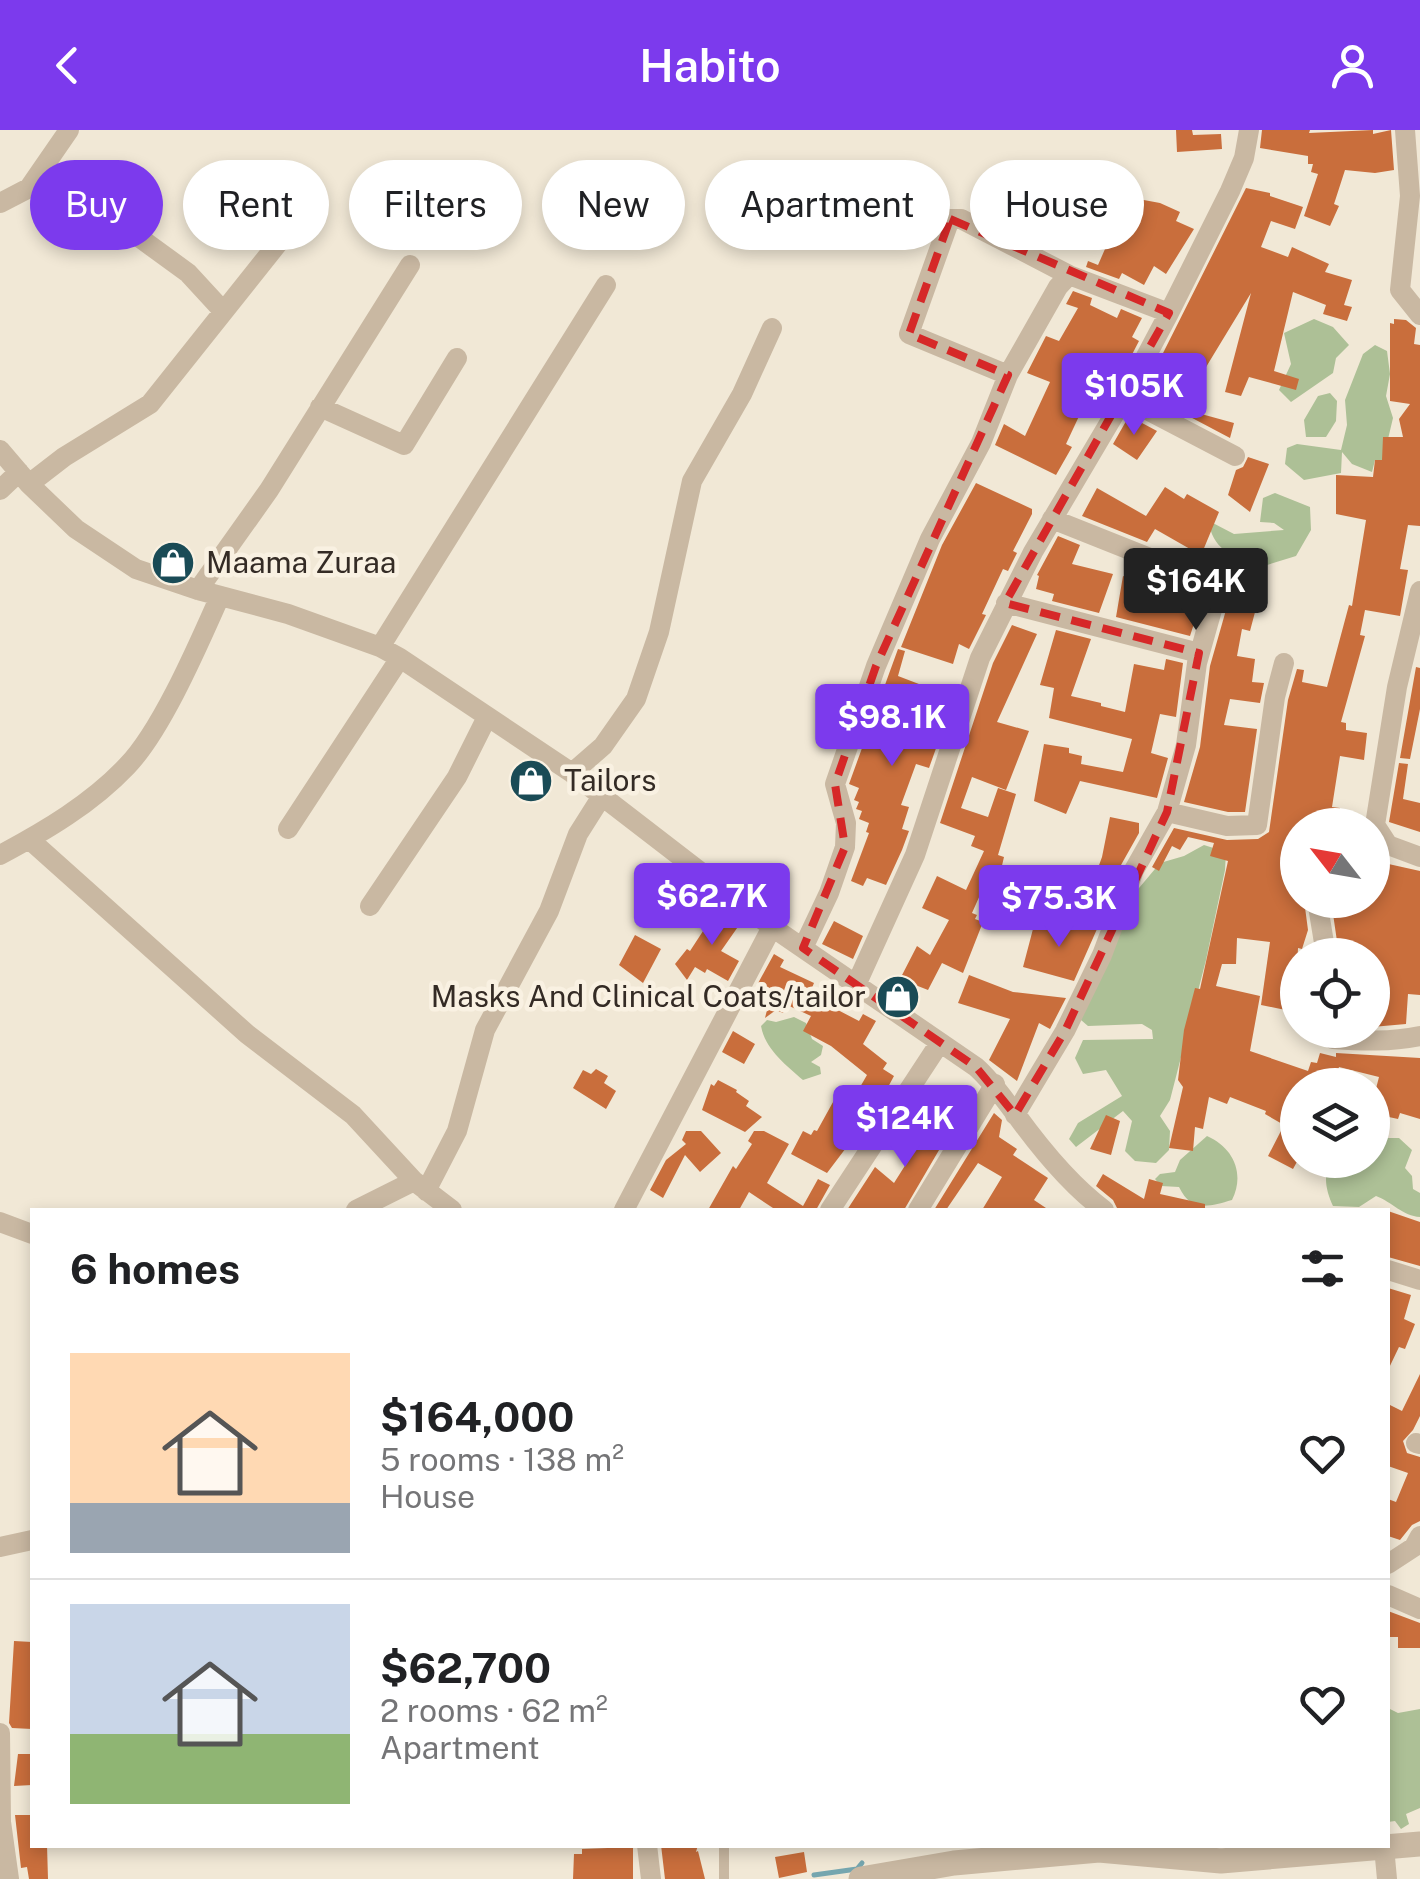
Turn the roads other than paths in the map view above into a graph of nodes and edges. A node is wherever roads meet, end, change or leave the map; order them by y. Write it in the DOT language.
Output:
graph roads {
  1 [pos="69,130"];
  2 [pos="1249,130"];
  3 [pos="1406,130"];
  4 [pos="0,204"];
  5 [pos="156,250"];
  6 [pos="273,250"];
  7 [pos="410,265"];
  8 [pos="1069,275"];
  9 [pos="606,285"];
  10 [pos="223,312"];
  11 [pos="1169,313"];
  12 [pos="1420,315"];
  13 [pos="772,328"];
  14 [pos="458,358"];
  15 [pos="1008,375"];
  16 [pos="1124,398"];
  17 [pos="320,407"];
  18 [pos="0,450"];
  19 [pos="1235,456"];
  20 [pos="24,478"];
  21 [pos="0,490"];
  22 [pos="1052,519"];
  23 [pos="1165,564"];
  24 [pos="198,590"];
  25 [pos="1420,591"];
  26 [pos="1217,592"];
  27 [pos="220,596"];
  28 [pos="1006,604"];
  29 [pos="380,647"];
  30 [pos="1200,653"];
  31 [pos="400,658"];
  32 [pos="1284,663"];
  33 [pos="488,717"];
  34 [pos="572,773"];
  35 [pos="602,796"];
  36 [pos="1167,812"];
  37 [pos="288,829"];
  38 [pos="29,840"];
  39 [pos="0,855"];
  40 [pos="1420,857"];
  41 [pos="370,906"];
  42 [pos="772,927"];
  43 [pos="803,948"];
  44 [pos="856,985"];
  45 [pos="1420,1036"];
  46 [pos="1390,1041"];
  47 [pos="939,1044"];
  48 [pos="995,1084"];
  49 [pos="1016,1115"];
  50 [pos="420,1186"];
  51 [pos="361,1208"];
  52 [pos="449,1208"];
  53 [pos="625,1208"];
  54 [pos="831,1208"];
  55 [pos="919,1208"];
  56 [pos="1102,1208"];
  57 [pos="0,1222"];
  58 [pos="30,1233"];
  59 [pos="1390,1271"];
  60 [pos="1420,1280"];
  61 [pos="1420,1536"];
  62 [pos="30,1540"];
  63 [pos="0,1547"];
  64 [pos="1390,1563"];
  65 [pos="1390,1596"];
  66 [pos="1420,1609"];
  67 [pos="0,1733"];
  68 [pos="1420,1844"];
  69 [pos="1390,1846"];
  70 [pos="647,1848"];
  71 [pos="724,1848"];
  72 [pos="1378,1848"];
  73 [pos="1384,1848"];
  74 [pos="954,1854"];
  75 [pos="1241,1869"];
  76 [pos="8,1879"];
  77 [pos="651,1879"];
  78 [pos="724,1879"];
  79 [pos="861,1879"];
  80 [pos="1387,1879"];
  1 -- 4 [label="street"];
  2 -- 11 [label="street"];
  3 -- 12 [label="street"];
  5 -- 10 [label="street"];
  6 -- 10 [label="street"];
  7 -- 17 [label="street"];
  8 -- 11 [label="street"];
  8 -- 15 [label="street"];
  8 -- 15 [label="street"];
  9 -- 29 [label="street"];
  10 -- 20 [label="street"];
  11 -- 16 [label="street"];
  13 -- 34 [label="street"];
  14 -- 17 [label="street"];
  15 -- 43 [label="street"];
  16 -- 19 [label="street"];
  16 -- 22 [label="street"];
  17 -- 24 [label="street"];
  18 -- 20 [label="street"];
  20 -- 21 [label="street"];
  20 -- 24 [label="street"];
  22 -- 23 [label="street"];
  22 -- 28 [label="street"];
  24 -- 27 [label="street"];
  25 -- 40 [label="street"];
  26 -- 30 [label="street"];
  27 -- 29 [label="street"];
  27 -- 38 [label="street"];
  28 -- 30 [label="street"];
  28 -- 44 [label="street"];
  29 -- 31 [label="street"];
  30 -- 36 [label="street"];
  31 -- 33 [label="street"];
  31 -- 37 [label="street"];
  32 -- 36 [label="street"];
  33 -- 34 [label="street"];
  33 -- 41 [label="street"];
  34 -- 35 [label="street"];
  35 -- 42 [label="street"];
  35 -- 50 [label="street"];
  36 -- 49 [label="street"];
  38 -- 39 [label="street"];
  38 -- 50 [label="street"];
  42 -- 43 [label="street"];
  42 -- 53 [label="street"];
  43 -- 44 [label="street"];
  44 -- 47 [label="street"];
  45 -- 46 [label="street"];
  47 -- 48 [label="street"];
  47 -- 54 [label="street"];
  48 -- 49 [label="street"];
  48 -- 55 [label="street"];
  49 -- 56 [label="street"];
  50 -- 51 [label="street"];
  50 -- 52 [label="street"];
  57 -- 58 [label="street"];
  59 -- 60 [label="street"];
  61 -- 64 [label="street"];
  62 -- 63 [label="street"];
  65 -- 66 [label="street"];
  67 -- 76 [label="street"];
  68 -- 69 [label="street"];
  70 -- 77 [label="street"];
  71 -- 78 [label="lane"];
  72 -- 75 [label="street"];
  73 -- 80 [label="street"];
  74 -- 75 [label="street"];
  74 -- 79 [label="street"];
}
